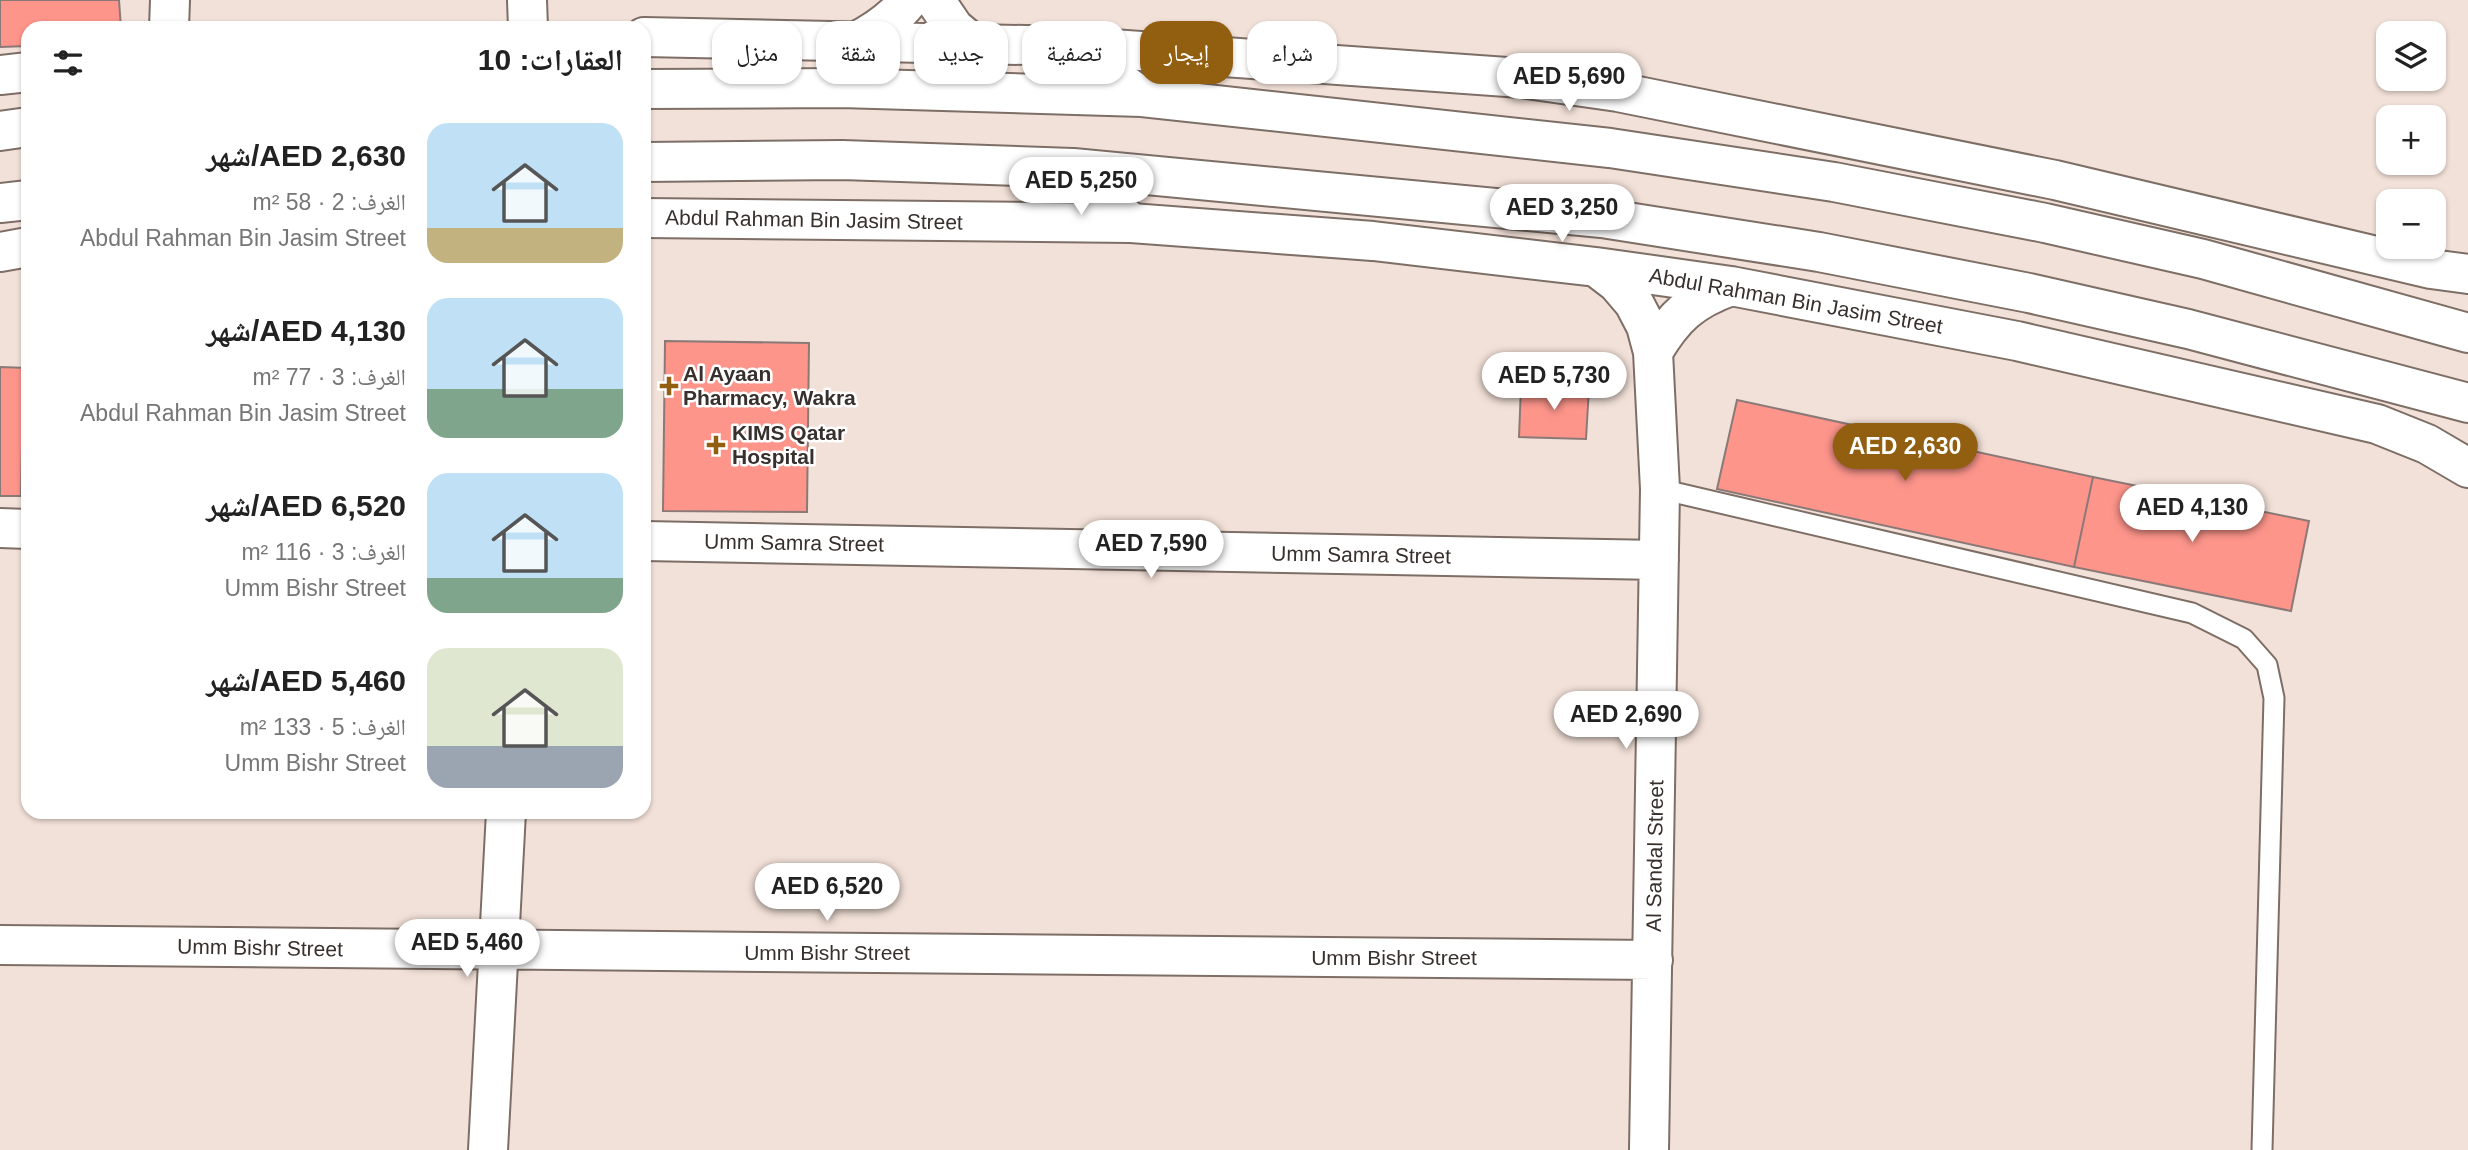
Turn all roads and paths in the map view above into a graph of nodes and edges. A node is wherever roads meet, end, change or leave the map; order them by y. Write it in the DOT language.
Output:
graph roads {
  1 [pos="170,0"];
  2 [pos="527,0"];
  3 [pos="909,0"];
  4 [pos="935,0"];
  5 [pos="169,21"];
  6 [pos="528,21"];
  7 [pos="889,21"];
  8 [pos="949,21"];
  9 [pos="651,37"];
  10 [pos="816,41"];
  11 [pos="1126,50"];
  12 [pos="21,73"];
  13 [pos="0,75"];
  14 [pos="1124,84"];
  15 [pos="651,89"];
  16 [pos="1142,97"];
  17 [pos="21,129"];
  18 [pos="0,131"];
  19 [pos="651,162"];
  20 [pos="1073,169"];
  21 [pos="21,201"];
  22 [pos="0,203"];
  23 [pos="651,218"];
  24 [pos="1131,223"];
  25 [pos="21,248"];
  26 [pos="0,252"];
  27 [pos="1596,267"];
  28 [pos="2468,274"];
  29 [pos="1731,286"];
  30 [pos="2468,333"];
  31 [pos="1653,352"];
  32 [pos="2468,404"];
  33 [pos="2468,468"];
  34 [pos="1660,489"];
  35 [pos="0,528"];
  36 [pos="21,529"];
  37 [pos="651,541"];
  38 [pos="1659,560"];
  39 [pos="506,819"];
  40 [pos="0,945"];
  41 [pos="498,951"];
  42 [pos="1653,960"];
  43 [pos="488,1150"];
  44 [pos="1649,1150"];
  45 [pos="2262,1150"];
  1 -- 5 [label="street"];
  2 -- 6 [label="street"];
  3 -- 7 [label="street"];
  4 -- 8 [label="street"];
  9 -- 10 [label="street"];
  11 -- 28 [label="street"];
  12 -- 13 [label="street"];
  14 -- 16 [label="street"];
  15 -- 16 [label="street"];
  16 -- 30 [label="street"];
  17 -- 18 [label="street"];
  19 -- 20 [label="street"];
  20 -- 24 [label="street"];
  20 -- 32 [label="street"];
  21 -- 22 [label="street"];
  23 -- 24 [label="street, Abdul Rahman Bin Jasim Street"];
  24 -- 27 [label="street, Abdul Rahman Bin Jasim Street"];
  25 -- 26 [label="street"];
  27 -- 29 [label="street, Abdul Rahman Bin Jasim Street"];
  27 -- 31 [label="street, Al Sandal Street"];
  29 -- 31 [label="street"];
  29 -- 33 [label="street, Abdul Rahman Bin Jasim Street"];
  31 -- 34 [label="street, Al Sandal Street"];
  34 -- 38 [label="street, Al Sandal Street"];
  34 -- 45 [label="lane"];
  35 -- 36 [label="street"];
  37 -- 38 [label="street, Umm Samra Street"];
  38 -- 42 [label="street, Al Sandal Street"];
  39 -- 41 [label="street"];
  40 -- 41 [label="street, Umm Bishr Street"];
  41 -- 42 [label="street, Umm Bishr Street"];
  41 -- 43 [label="street"];
  42 -- 44 [label="street, Al Sandal Street"];
}
